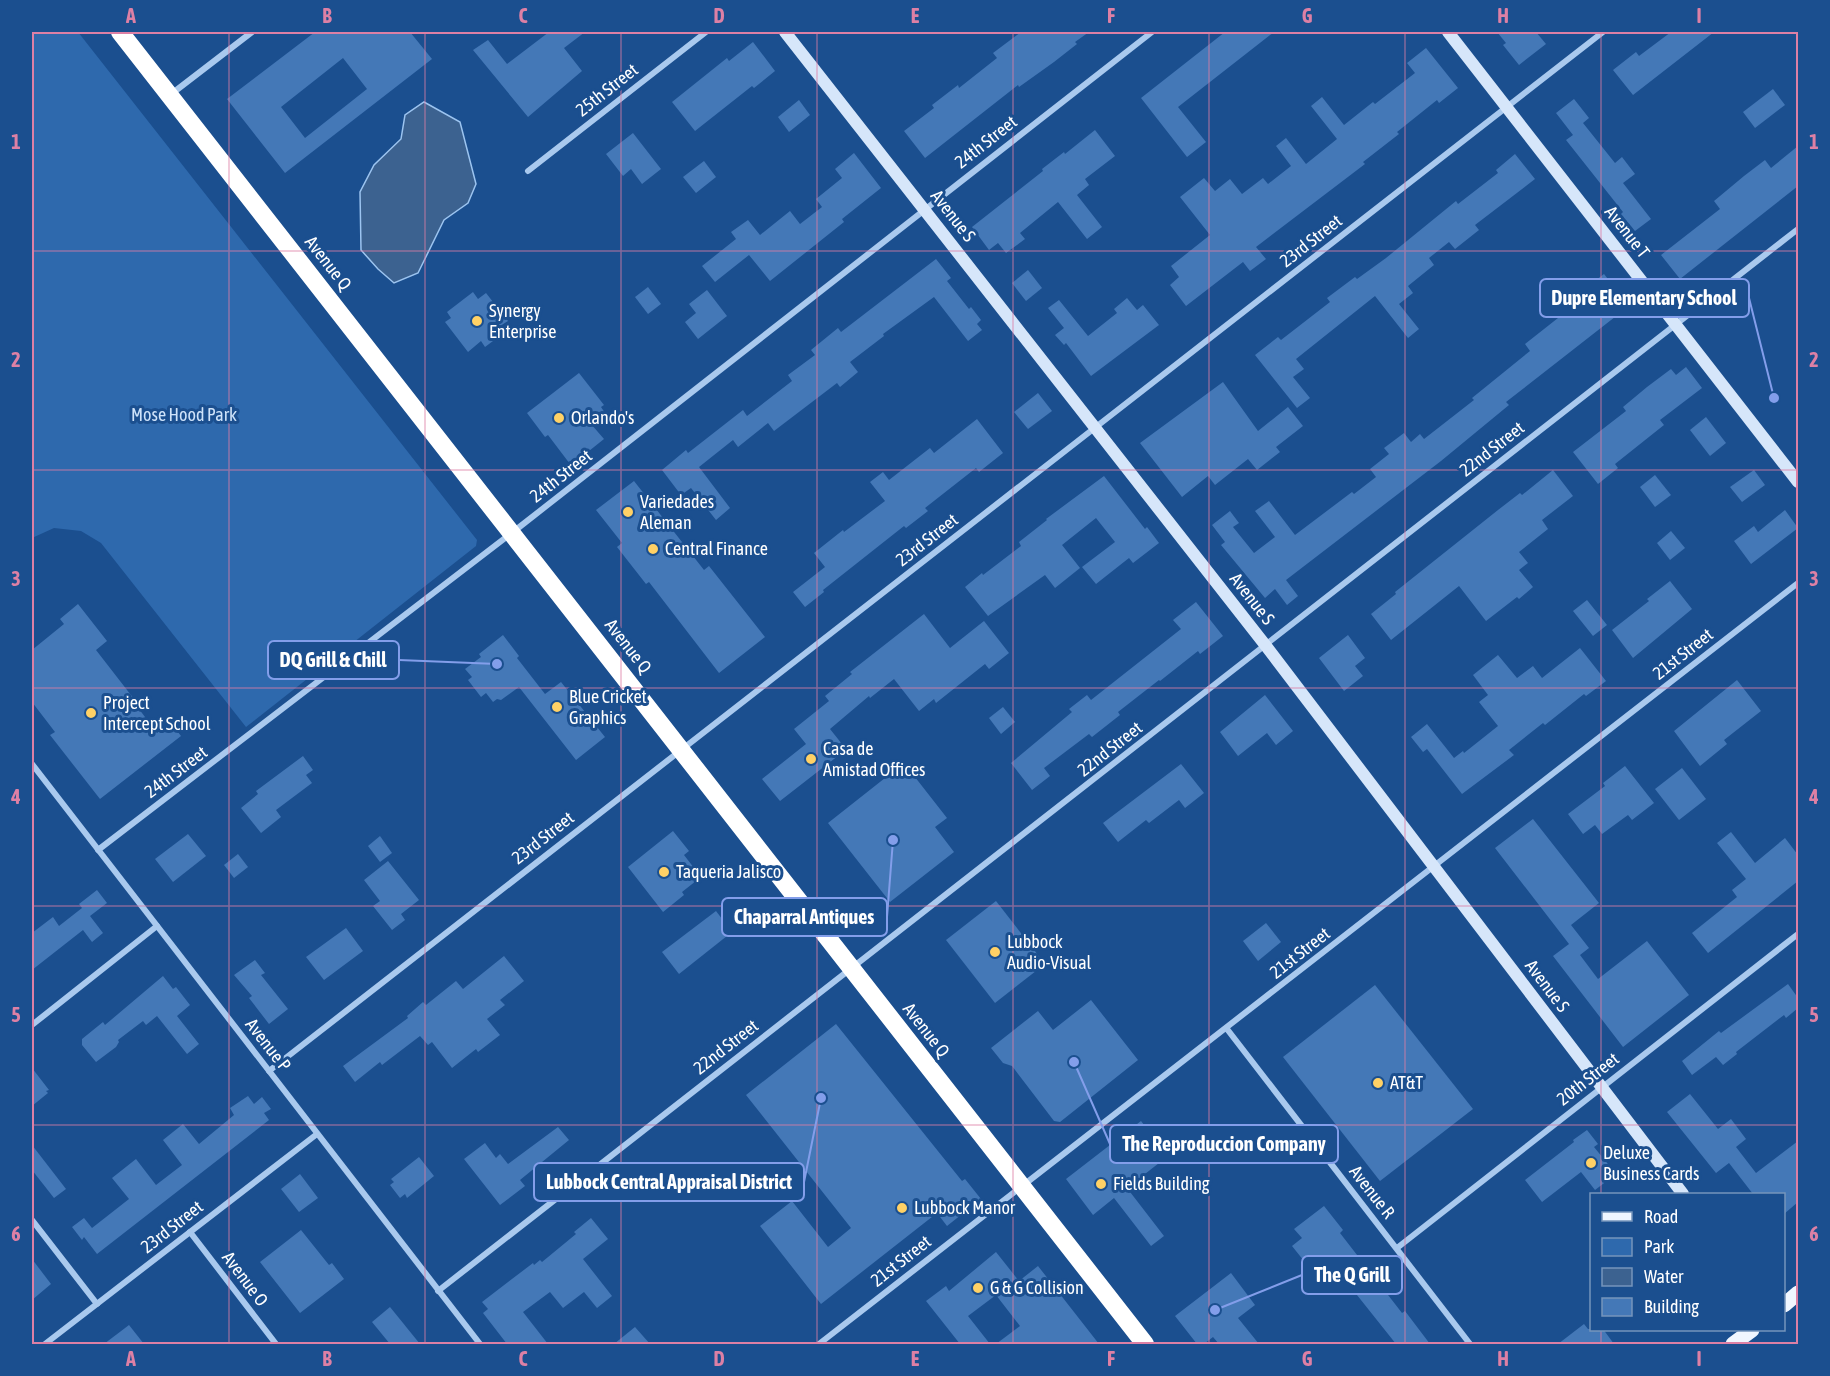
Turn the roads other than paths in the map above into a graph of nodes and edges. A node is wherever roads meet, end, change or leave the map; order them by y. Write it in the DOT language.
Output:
graph roads {
  1 [pos="120,32"];
  2 [pos="252,32"];
  3 [pos="706,32"];
  4 [pos="785,32"];
  5 [pos="1152,32"];
  6 [pos="1448,32"];
  7 [pos="1603,32"];
  8 [pos="170,95"];
  9 [pos="1507,107"];
  10 [pos="528,171"];
  11 [pos="925,210"];
  12 [pos="1798,229"];
  13 [pos="1676,325"];
  14 [pos="1096,428"];
  15 [pos="1798,482"];
  16 [pos="513,532"];
  17 [pos="1798,583"];
  18 [pos="1266,646"];
  19 [pos="682,749"];
  20 [pos="32,764"];
  21 [pos="98,850"];
  22 [pos="1434,868"];
  23 [pos="157,926"];
  24 [pos="1798,934"];
  25 [pos="852,968"];
  26 [pos="32,1025"];
  27 [pos="1227,1029"];
  28 [pos="269,1071"];
  29 [pos="1602,1088"];
  30 [pos="317,1134"];
  31 [pos="1022,1186"];
  32 [pos="1682,1193"];
  33 [pos="32,1220"];
  34 [pos="190,1232"];
  35 [pos="1396,1248"];
  36 [pos="438,1291"];
  37 [pos="1798,1293"];
  38 [pos="98,1304"];
  39 [pos="1785,1304"];
  40 [pos="1749,1331"];
  41 [pos="45,1344"];
  42 [pos="276,1344"];
  43 [pos="480,1344"];
  44 [pos="819,1344"];
  45 [pos="1145,1344"];
  46 [pos="1470,1344"];
  47 [pos="1733,1344"];
  1 -- 8 [label="highway, Avenue Q"];
  2 -- 8 [label="street"];
  3 -- 10 [label="street, 25th Street"];
  4 -- 11 [label="street, Avenue S"];
  5 -- 11 [label="street, 24th Street"];
  6 -- 9 [label="street, Avenue T"];
  7 -- 9 [label="street, 23rd Street"];
  8 -- 16 [label="highway, Avenue Q"];
  9 -- 13 [label="street, Avenue T"];
  9 -- 14 [label="street, 23rd Street"];
  11 -- 14 [label="street, Avenue S"];
  11 -- 16 [label="street, 24th Street"];
  12 -- 13 [label="street, 22nd Street"];
  13 -- 15 [label="street, Avenue T"];
  13 -- 18 [label="street, 22nd Street"];
  14 -- 18 [label="street, Avenue S"];
  14 -- 19 [label="street, 23rd Street"];
  16 -- 19 [label="highway, Avenue Q"];
  16 -- 21 [label="street, 24th Street"];
  17 -- 22 [label="street, 21st Street"];
  18 -- 22 [label="street, Avenue S"];
  18 -- 25 [label="street, 22nd Street"];
  19 -- 25 [label="highway, Avenue Q"];
  19 -- 28 [label="street, 23rd Street"];
  20 -- 21 [label="street, Avenue P"];
  21 -- 23 [label="street, Avenue P"];
  22 -- 27 [label="street, 21st Street"];
  22 -- 29 [label="street, Avenue S"];
  23 -- 26 [label="street"];
  23 -- 28 [label="street, Avenue P"];
  24 -- 29 [label="street, 20th Street"];
  25 -- 31 [label="highway, Avenue Q"];
  25 -- 36 [label="street, 22nd Street"];
  27 -- 31 [label="street, 21st Street"];
  27 -- 35 [label="street, Avenue R"];
  28 -- 30 [label="street, Avenue P"];
  29 -- 32 [label="street, Avenue S"];
  29 -- 35 [label="street, 20th Street"];
  30 -- 34 [label="street, 23rd Street"];
  30 -- 36 [label="street, Avenue P"];
  31 -- 44 [label="street, 21st Street"];
  31 -- 45 [label="highway, Avenue Q"];
  33 -- 38 [label="street"];
  34 -- 38 [label="street, 23rd Street"];
  34 -- 42 [label="street, Avenue O"];
  35 -- 46 [label="street, Avenue R"];
  36 -- 43 [label="street, Avenue P"];
  37 -- 39 [label="main road"];
  38 -- 41 [label="street, 23rd Street"];
  40 -- 47 [label="main road"];
}
